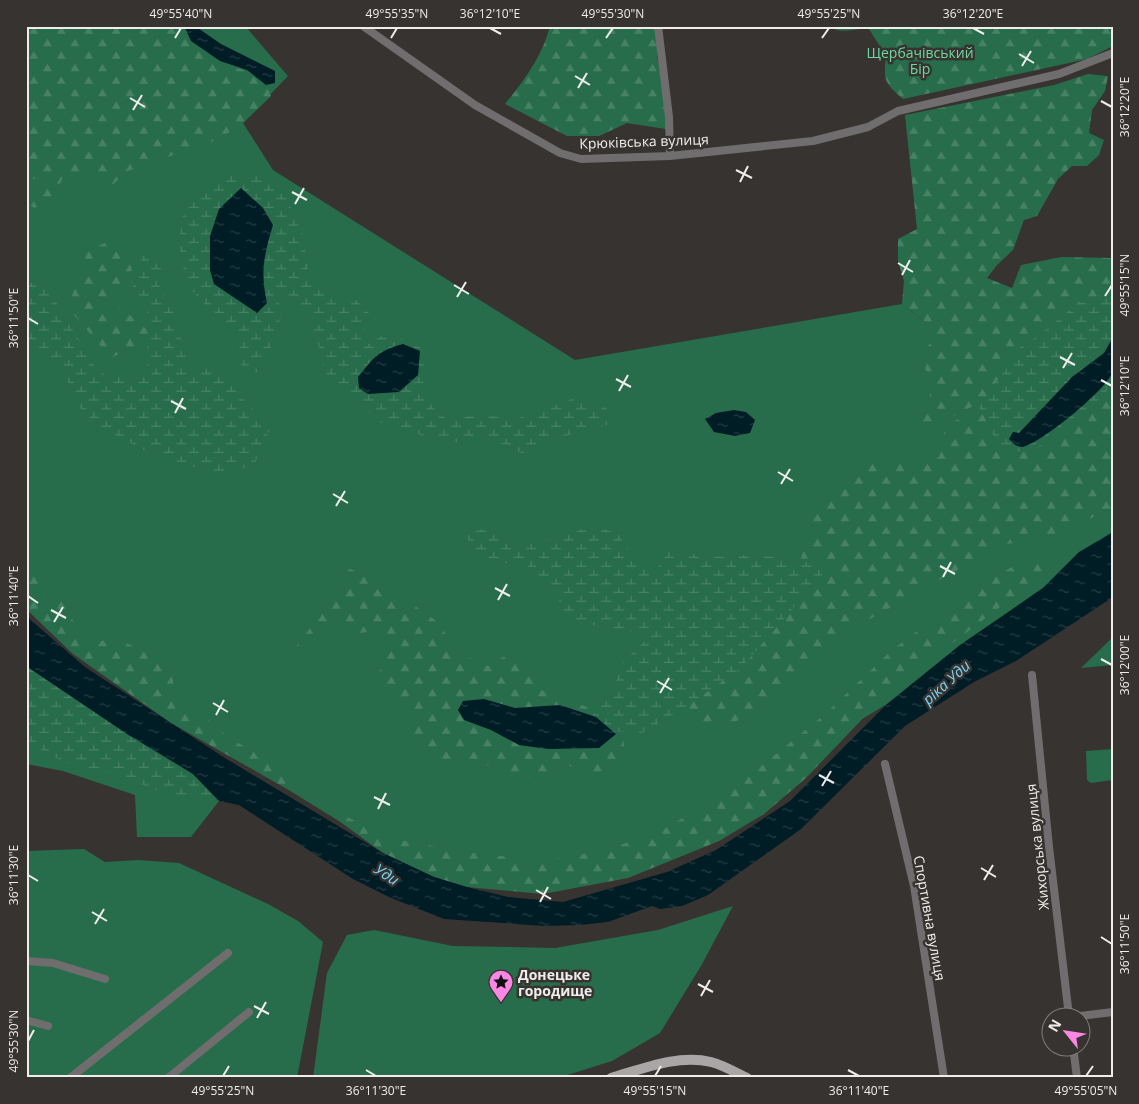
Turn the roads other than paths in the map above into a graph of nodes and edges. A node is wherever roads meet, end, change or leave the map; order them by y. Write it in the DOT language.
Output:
graph roads {
  1 [pos="364,26"];
  2 [pos="658,26"];
  3 [pos="1113,54"];
  4 [pos="670,156"];
  5 [pos="1032,676"];
  6 [pos="886,764"];
  7 [pos="228,952"];
  8 [pos="26,961"];
  9 [pos="105,979"];
  10 [pos="1068,1006"];
  11 [pos="249,1012"];
  12 [pos="1113,1012"];
  13 [pos="1092,1015"];
  14 [pos="26,1020"];
  15 [pos="48,1026"];
  16 [pos="1074,1056"];
  17 [pos="70,1078"];
  18 [pos="168,1078"];
  19 [pos="611,1078"];
  20 [pos="747,1078"];
  21 [pos="944,1078"];
  22 [pos="1077,1078"];
  1 -- 4 [label="street, Крюківська вулиця"];
  2 -- 4 [label="street"];
  3 -- 4 [label="street, Крюківська вулиця"];
  5 -- 10 [label="street, Жихорська вулиця"];
  6 -- 21 [label="street, Спортивна вулиця"];
  7 -- 17 [label="street"];
  8 -- 9 [label="street"];
  11 -- 18 [label="street"];
  12 -- 13 [label="street"];
  14 -- 15 [label="street"];
  16 -- 22 [label="street"];
  19 -- 20 [label="main road"];
}
